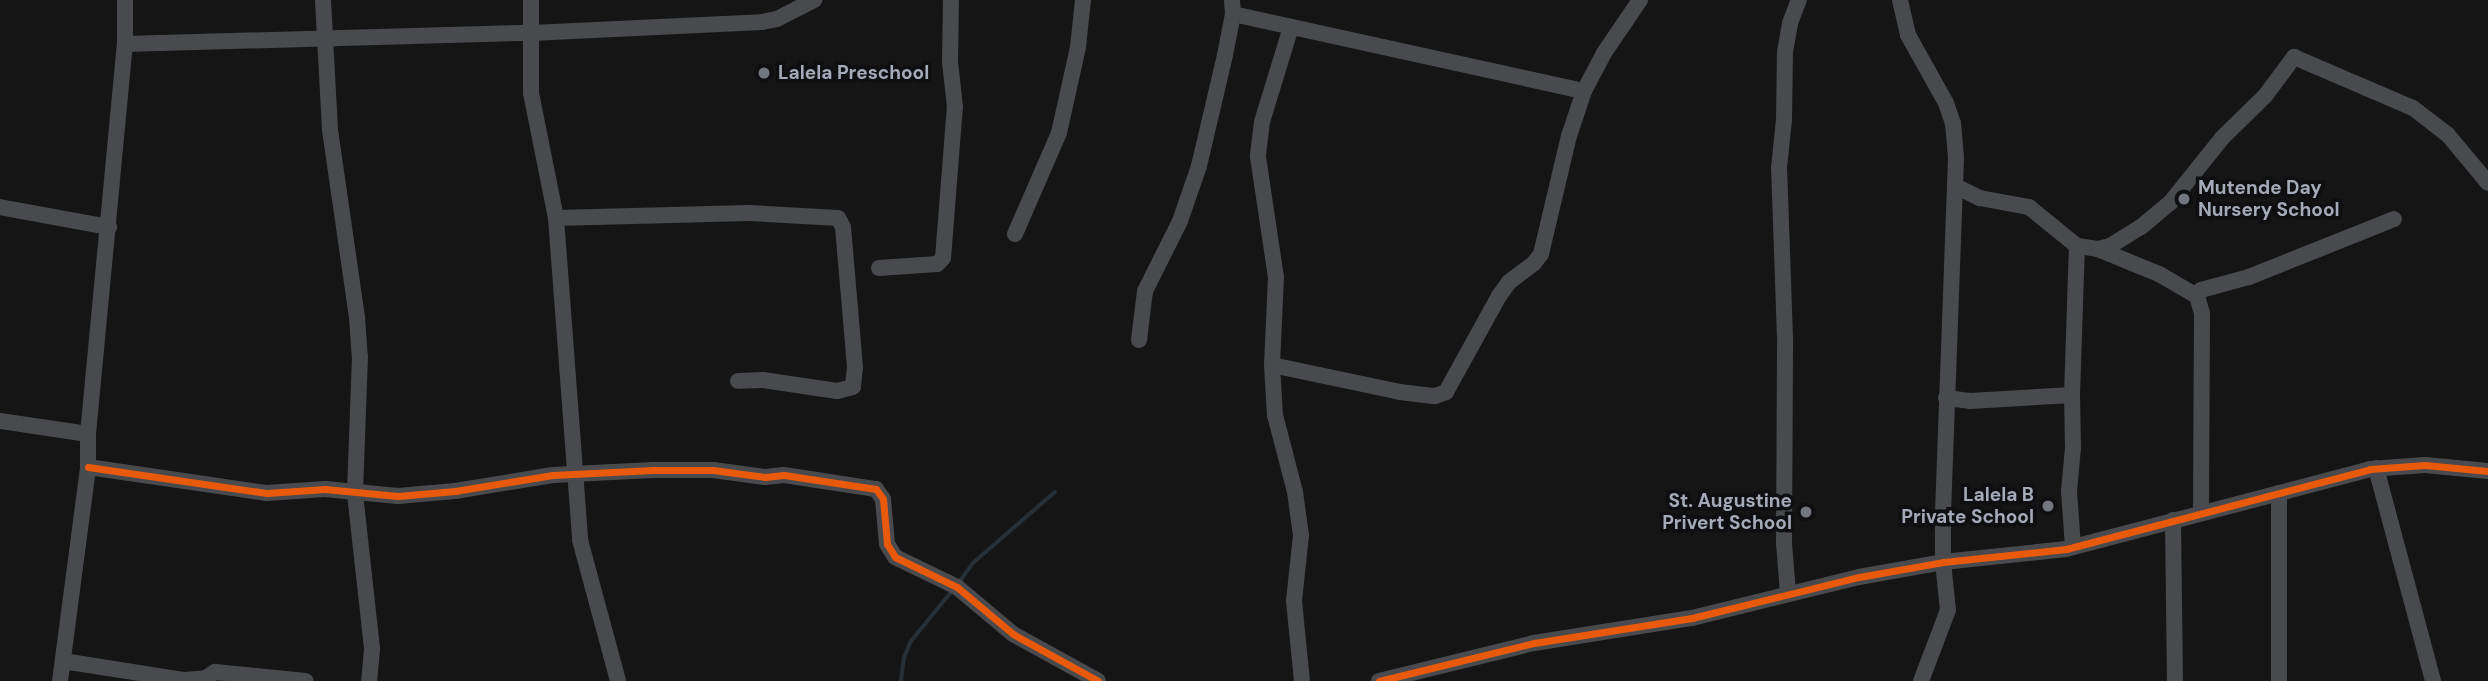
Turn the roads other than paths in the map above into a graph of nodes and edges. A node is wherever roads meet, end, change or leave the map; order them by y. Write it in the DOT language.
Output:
graph roads {
  1 [pos="125,0"];
  2 [pos="323,0"];
  3 [pos="531,0"];
  4 [pos="814,0"];
  5 [pos="951,0"];
  6 [pos="1083,0"];
  7 [pos="1640,0"];
  8 [pos="1799,0"];
  9 [pos="1899,0"];
  10 [pos="1232,7"];
  11 [pos="1291,27"];
  12 [pos="531,33"];
  13 [pos="327,36"];
  14 [pos="125,44"];
  15 [pos="1584,91"];
  16 [pos="2488,183"];
  17 [pos="1955,186"];
  18 [pos="0,207"];
  19 [pos="556,218"];
  20 [pos="2394,219"];
  21 [pos="109,227"];
  22 [pos="1015,234"];
  23 [pos="2077,246"];
  24 [pos="2098,249"];
  25 [pos="878,268"];
  26 [pos="2197,296"];
  27 [pos="1139,340"];
  28 [pos="1272,365"];
  29 [pos="738,381"];
  30 [pos="2072,395"];
  31 [pos="1946,398"];
  32 [pos="0,421"];
  33 [pos="88,434"];
  34 [pos="88,467"];
  35 [pos="2376,468"];
  36 [pos="2488,471"];
  37 [pos="576,473"];
  38 [pos="2278,493"];
  39 [pos="355,494"];
  40 [pos="2201,512"];
  41 [pos="2173,520"];
  42 [pos="2073,547"];
  43 [pos="1943,562"];
  44 [pos="1788,593"];
  45 [pos="64,661"];
  46 [pos="61,681"];
  47 [pos="306,681"];
  48 [pos="369,681"];
  49 [pos="618,681"];
  50 [pos="1098,681"];
  51 [pos="1303,681"];
  52 [pos="1379,681"];
  53 [pos="1921,681"];
  54 [pos="2175,681"];
  55 [pos="2279,681"];
  56 [pos="2433,681"];
  1 -- 14 [label="street"];
  2 -- 13 [label="street"];
  3 -- 12 [label="street"];
  4 -- 12 [label="street"];
  5 -- 25 [label="street"];
  6 -- 22 [label="street"];
  7 -- 15 [label="street"];
  8 -- 44 [label="street"];
  9 -- 17 [label="street"];
  10 -- 11 [label="street"];
  10 -- 27 [label="street"];
  11 -- 15 [label="street"];
  11 -- 28 [label="street"];
  12 -- 13 [label="street"];
  12 -- 19 [label="street"];
  13 -- 14 [label="street"];
  13 -- 39 [label="street"];
  14 -- 21 [label="street"];
  15 -- 28 [label="street"];
  16 -- 24 [label="street"];
  17 -- 23 [label="street"];
  17 -- 31 [label="street"];
  18 -- 21 [label="street"];
  19 -- 29 [label="street"];
  19 -- 37 [label="street"];
  20 -- 26 [label="street"];
  21 -- 33 [label="street"];
  23 -- 24 [label="street"];
  23 -- 30 [label="street"];
  24 -- 26 [label="street"];
  26 -- 40 [label="street"];
  28 -- 51 [label="street"];
  30 -- 31 [label="street"];
  30 -- 42 [label="street"];
  31 -- 43 [label="street"];
  32 -- 33 [label="street"];
  33 -- 34 [label="street"];
  34 -- 39 [label="street"];
  34 -- 45 [label="street"];
  35 -- 36 [label="street"];
  35 -- 38 [label="street"];
  35 -- 56 [label="street"];
  37 -- 39 [label="street"];
  37 -- 49 [label="street"];
  37 -- 50 [label="street"];
  38 -- 40 [label="street"];
  38 -- 55 [label="street"];
  39 -- 48 [label="street"];
  40 -- 41 [label="street"];
  41 -- 42 [label="street"];
  41 -- 54 [label="street"];
  42 -- 43 [label="street"];
  43 -- 44 [label="street"];
  43 -- 53 [label="street"];
  44 -- 52 [label="street"];
  45 -- 46 [label="street"];
  45 -- 47 [label="street"];
}
